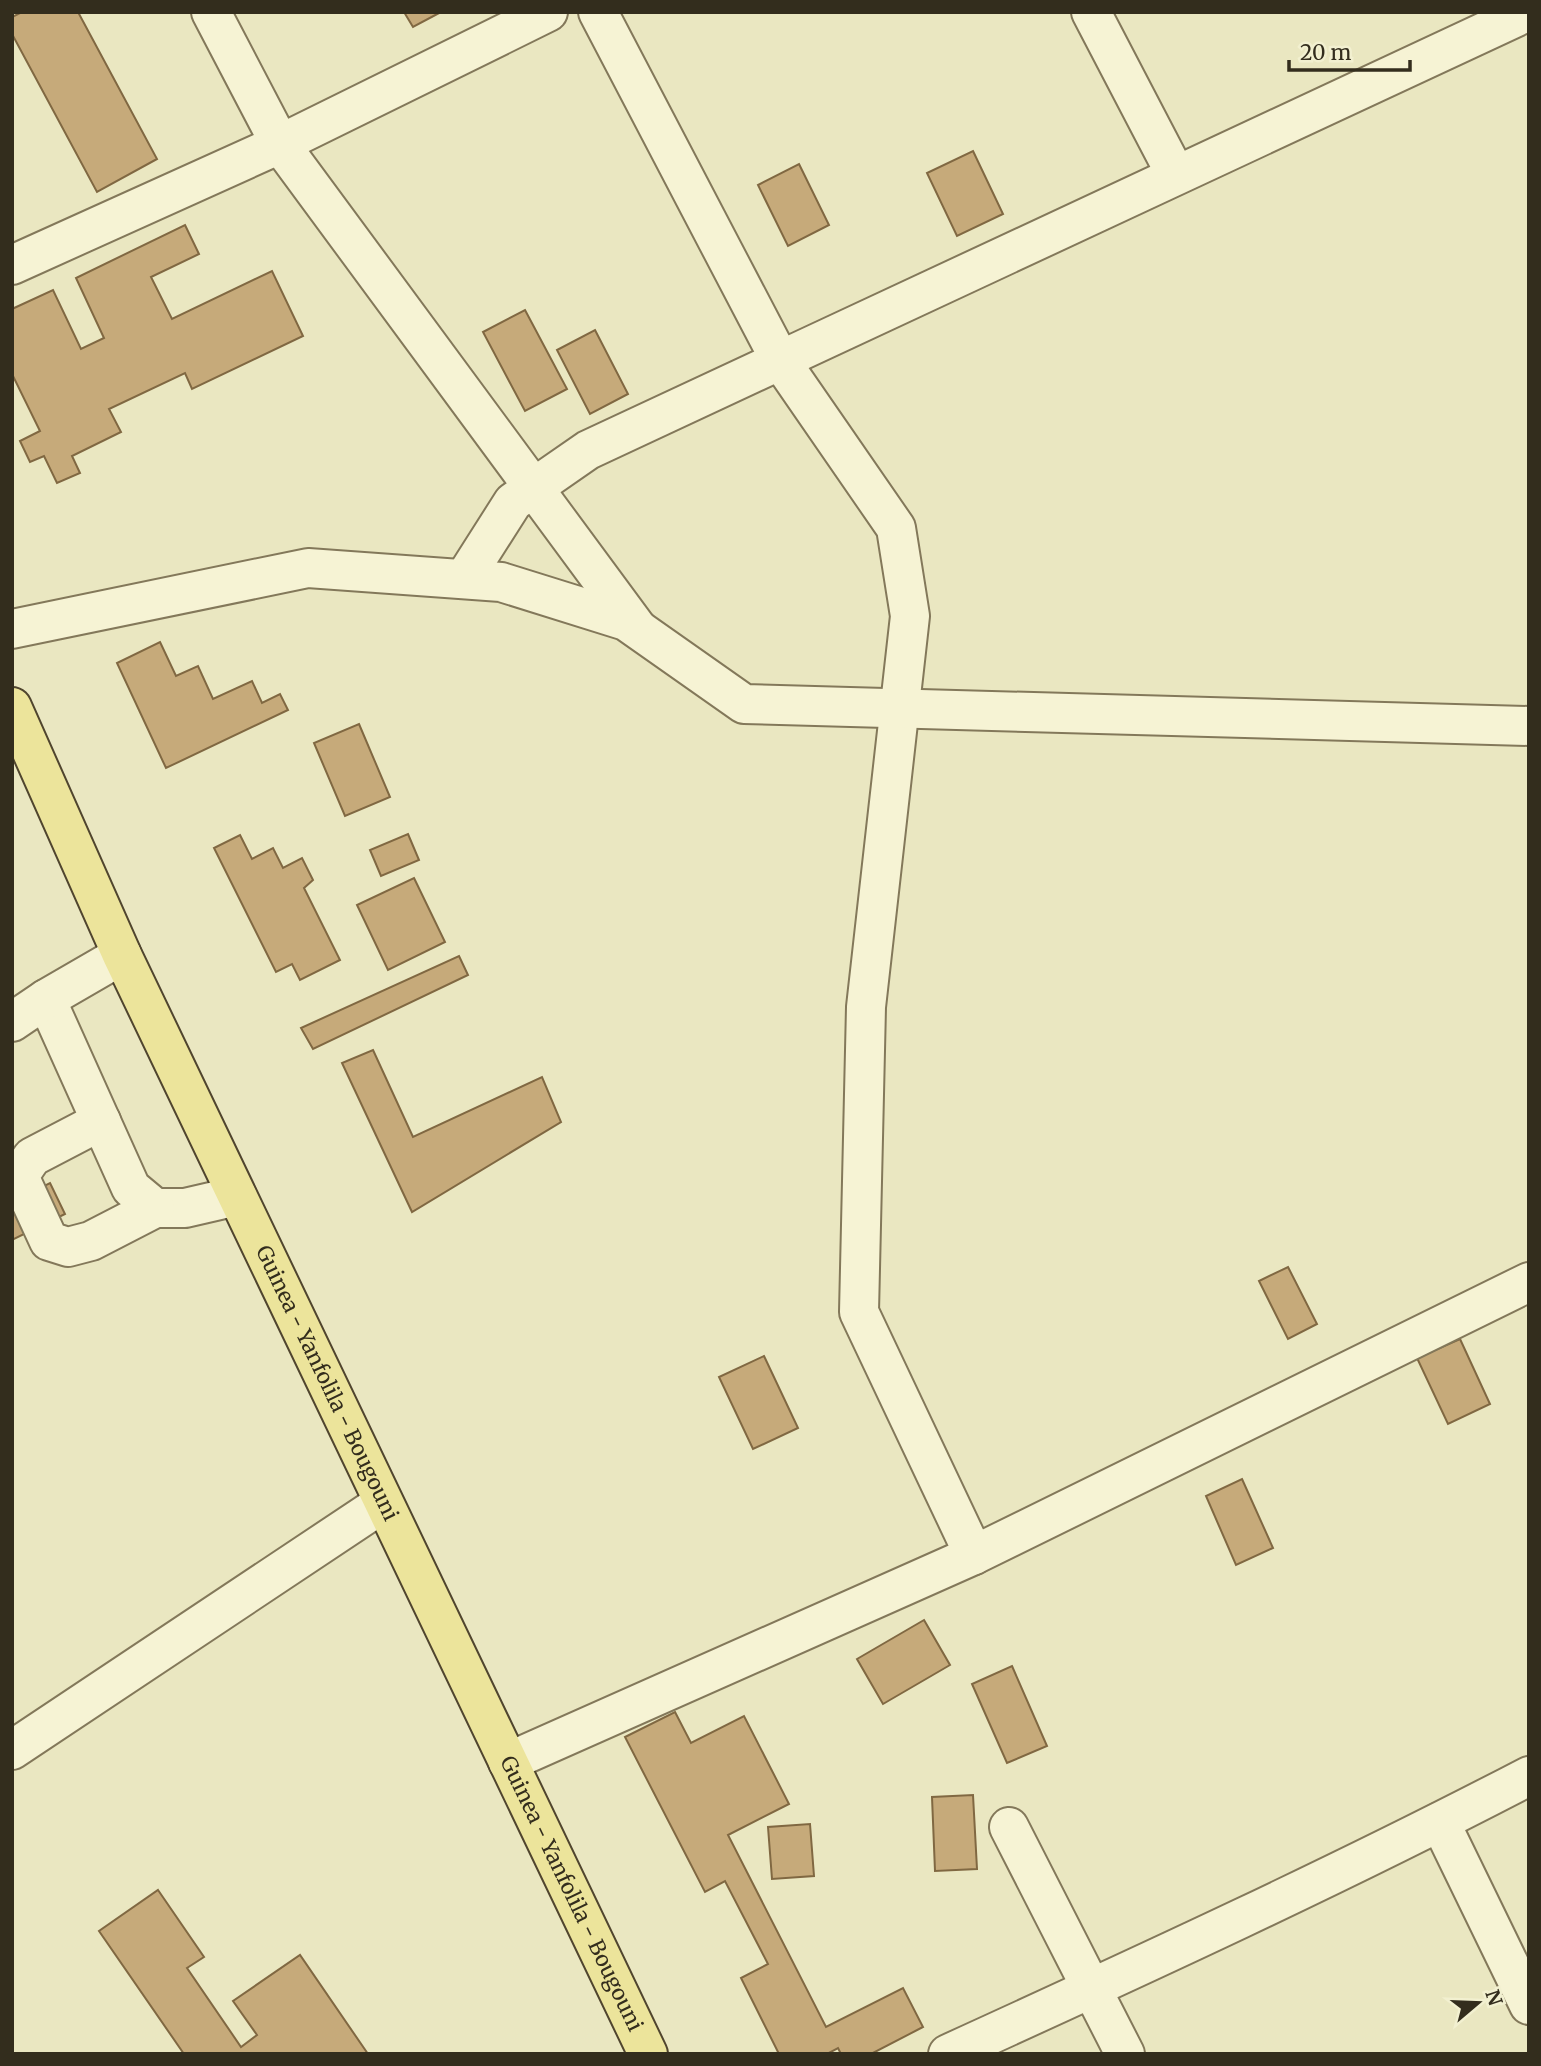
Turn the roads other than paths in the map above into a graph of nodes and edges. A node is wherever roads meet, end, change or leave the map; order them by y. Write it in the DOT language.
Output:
graph roads {
  1 [pos="211,12"];
  2 [pos="548,12"];
  3 [pos="598,12"];
  4 [pos="1090,12"];
  5 [pos="1527,12"];
  6 [pos="281,144"];
  7 [pos="1176,176"];
  8 [pos="12,265"];
  9 [pos="780,360"];
  10 [pos="533,487"];
  11 [pos="464,579"];
  12 [pos="12,629"];
  13 [pos="638,630"];
  14 [pos="12,708"];
  15 [pos="901,709"];
  16 [pos="1529,726"];
  17 [pos="122,955"];
  18 [pos="46,999"];
  19 [pos="12,1021"];
  20 [pos="101,1121"];
  21 [pos="237,1196"];
  22 [pos="155,1208"];
  23 [pos="1529,1282"];
  24 [pos="383,1503"];
  25 [pos="974,1555"];
  26 [pos="12,1750"];
  27 [pos="508,1762"];
  28 [pos="1529,1776"];
  29 [pos="1440,1822"];
  30 [pos="1009,1827"];
  31 [pos="1091,1989"];
  32 [pos="1529,2005"];
  33 [pos="648,2054"];
  34 [pos="948,2054"];
  35 [pos="1125,2054"];
  1 -- 6 [label="street"];
  2 -- 6 [label="street"];
  3 -- 9 [label="street"];
  4 -- 7 [label="street"];
  5 -- 7 [label="street"];
  6 -- 8 [label="street"];
  6 -- 10 [label="street"];
  7 -- 9 [label="street"];
  9 -- 10 [label="street"];
  9 -- 15 [label="street"];
  10 -- 11 [label="street"];
  10 -- 13 [label="street"];
  11 -- 12 [label="street"];
  11 -- 13 [label="street"];
  13 -- 15 [label="street"];
  14 -- 17 [label="main road, Guinea - Yanfolila - Bougouni"];
  15 -- 16 [label="street"];
  15 -- 25 [label="street"];
  17 -- 18 [label="street"];
  17 -- 21 [label="main road, Guinea - Yanfolila - Bougouni"];
  18 -- 19 [label="street"];
  18 -- 20 [label="street"];
  20 -- 22 [label="street"];
  20 -- 22 [label="street"];
  21 -- 22 [label="street"];
  21 -- 24 [label="main road, Guinea - Yanfolila - Bougouni"];
  23 -- 25 [label="street"];
  24 -- 26 [label="street"];
  24 -- 27 [label="main road, Guinea - Yanfolila - Bougouni"];
  25 -- 27 [label="street"];
  27 -- 33 [label="main road, Guinea - Yanfolila - Bougouni"];
  28 -- 29 [label="street"];
  29 -- 31 [label="street"];
  29 -- 32 [label="street"];
  30 -- 31 [label="street"];
  31 -- 34 [label="street"];
  31 -- 35 [label="street"];
}
